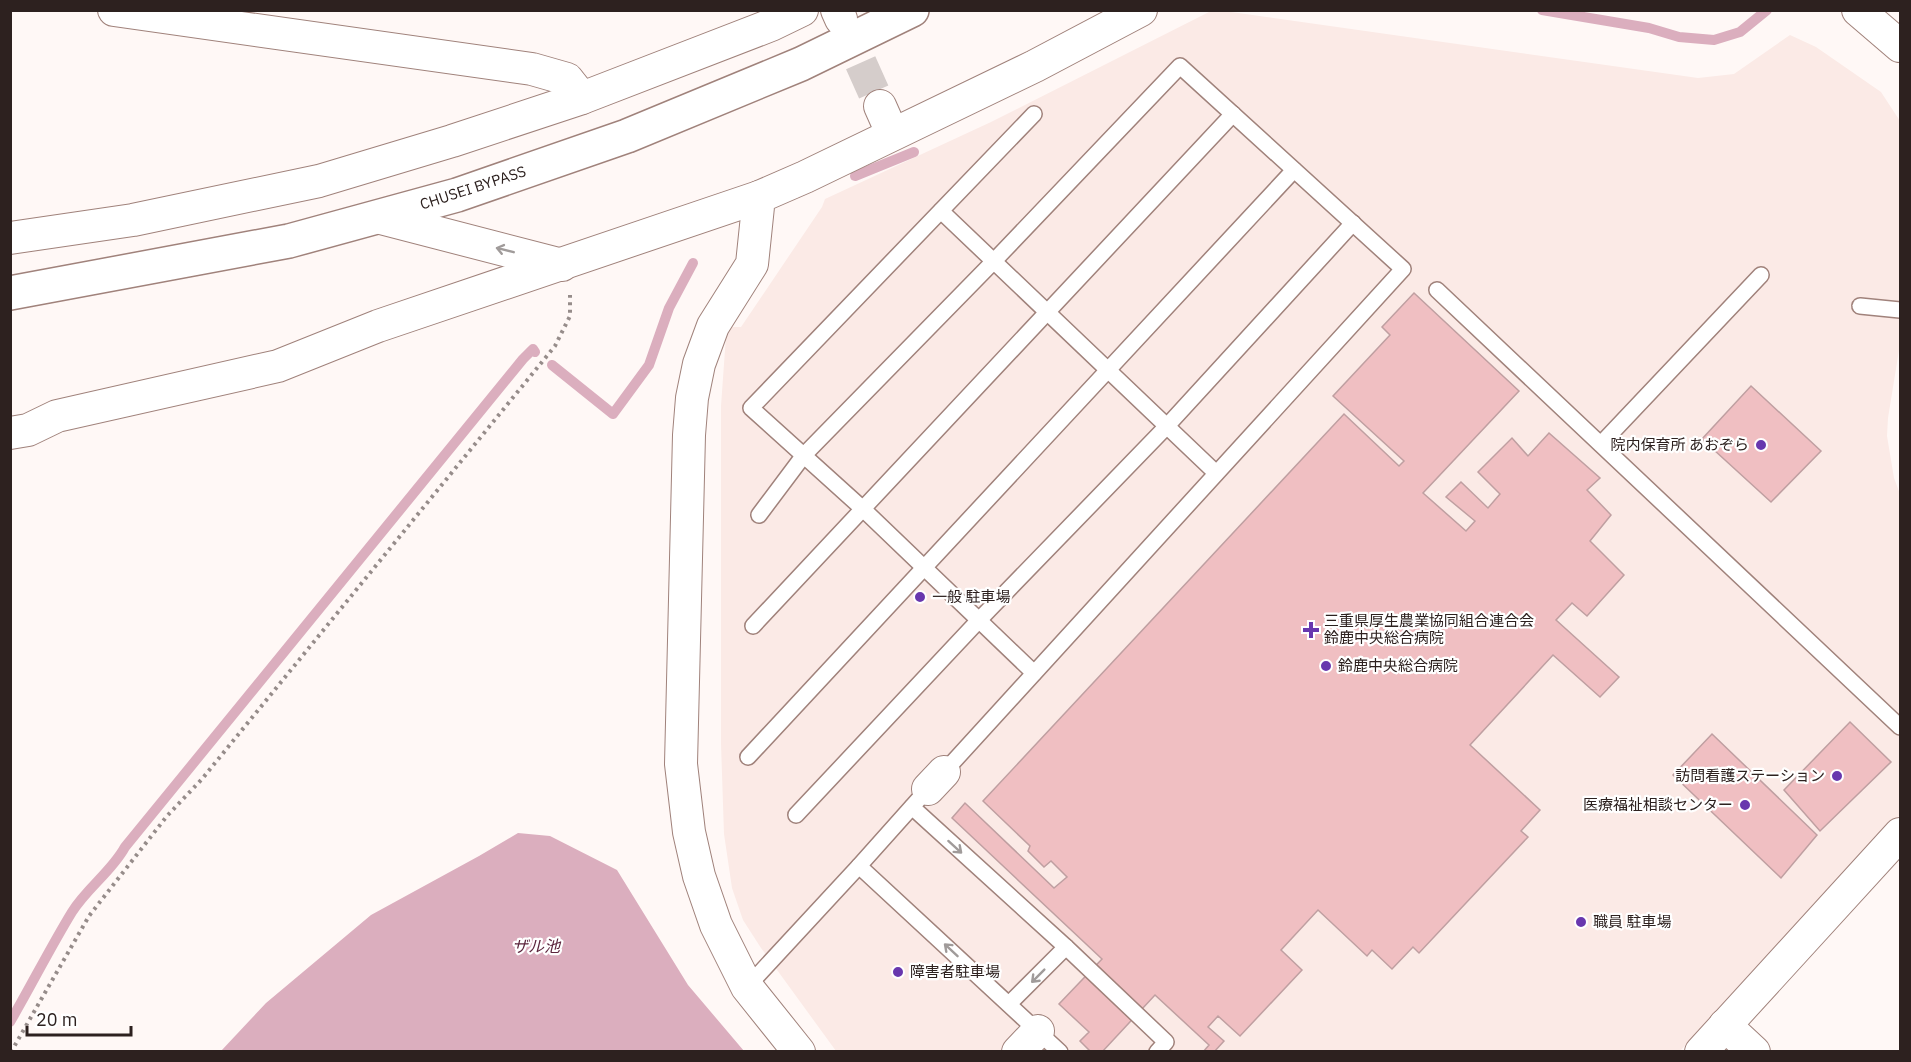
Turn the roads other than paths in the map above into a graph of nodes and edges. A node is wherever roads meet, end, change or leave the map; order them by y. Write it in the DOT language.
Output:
graph roads {
  1 [pos="114,10"];
  2 [pos="802,10"];
  3 [pos="912,10"];
  4 [pos="1141,10"];
  5 [pos="1858,10"];
  6 [pos="1900,46"];
  7 [pos="582,98"];
  8 [pos="1034,114"];
  9 [pos="1233,114"];
  10 [pos="1294,170"];
  11 [pos="759,197"];
  12 [pos="941,210"];
  13 [pos="377,217"];
  14 [pos="1353,223"];
  15 [pos="10,238"];
  16 [pos="994,261"];
  17 [pos="562,265"];
  18 [pos="1761,275"];
  19 [pos="1437,290"];
  20 [pos="10,293"];
  21 [pos="1860,306"];
  22 [pos="1900,310"];
  23 [pos="1048,311"];
  24 [pos="1108,370"];
  25 [pos="1167,426"];
  26 [pos="10,433"];
  27 [pos="1601,444"];
  28 [pos="804,455"];
  29 [pos="1216,473"];
  30 [pos="862,509"];
  31 [pos="759,515"];
  32 [pos="924,568"];
  33 [pos="980,619"];
  34 [pos="753,627"];
  35 [pos="1034,673"];
  36 [pos="1900,727"];
  37 [pos="748,757"];
  38 [pos="928,789"];
  39 [pos="796,815"];
  40 [pos="1900,834"];
  41 [pos="860,866"];
  42 [pos="1066,947"];
  43 [pos="747,987"];
  44 [pos="1009,1004"];
  45 [pos="1725,1025"];
  46 [pos="1039,1045"];
  47 [pos="799,1052"];
  48 [pos="1157,1052"];
  49 [pos="1701,1052"];
  50 [pos="1754,1052"];
  1 -- 7 [label="street"];
  2 -- 7 [label="street"];
  3 -- 13 [label="highway, CHUSEI BYPASS"];
  4 -- 11 [label="street"];
  5 -- 6 [label="street"];
  7 -- 15 [label="street"];
  8 -- 12 [label="lane"];
  9 -- 10 [label="lane"];
  9 -- 16 [label="lane"];
  9 -- 23 [label="lane"];
  10 -- 14 [label="lane"];
  10 -- 24 [label="lane"];
  11 -- 17 [label="street"];
  11 -- 43 [label="street"];
  12 -- 16 [label="lane"];
  12 -- 28 [label="lane"];
  17 -- 13 [label="street, one-way"];
  13 -- 20 [label="highway, CHUSEI BYPASS"];
  14 -- 25 [label="lane"];
  14 -- 29 [label="lane"];
  16 -- 23 [label="lane"];
  16 -- 28 [label="lane"];
  17 -- 26 [label="street"];
  18 -- 27 [label="lane"];
  19 -- 27 [label="lane"];
  21 -- 22 [label="lane"];
  23 -- 24 [label="lane"];
  23 -- 30 [label="lane"];
  24 -- 25 [label="lane"];
  24 -- 32 [label="lane"];
  25 -- 29 [label="lane"];
  25 -- 33 [label="lane"];
  27 -- 36 [label="lane"];
  28 -- 30 [label="lane"];
  28 -- 31 [label="lane"];
  29 -- 35 [label="lane"];
  30 -- 32 [label="lane"];
  30 -- 34 [label="lane"];
  32 -- 33 [label="lane"];
  32 -- 37 [label="lane"];
  33 -- 35 [label="lane"];
  33 -- 39 [label="lane"];
  35 -- 38 [label="lane"];
  38 -- 41 [label="lane"];
  38 -- 42 [label="lane, one-way"];
  40 -- 45 [label="street"];
  41 -- 43 [label="lane"];
  44 -- 41 [label="lane, one-way"];
  42 -- 44 [label="lane, one-way"];
  42 -- 48 [label="lane"];
  43 -- 47 [label="street"];
  44 -- 46 [label="lane"];
  45 -- 49 [label="street"];
  45 -- 50 [label="street"];
}
